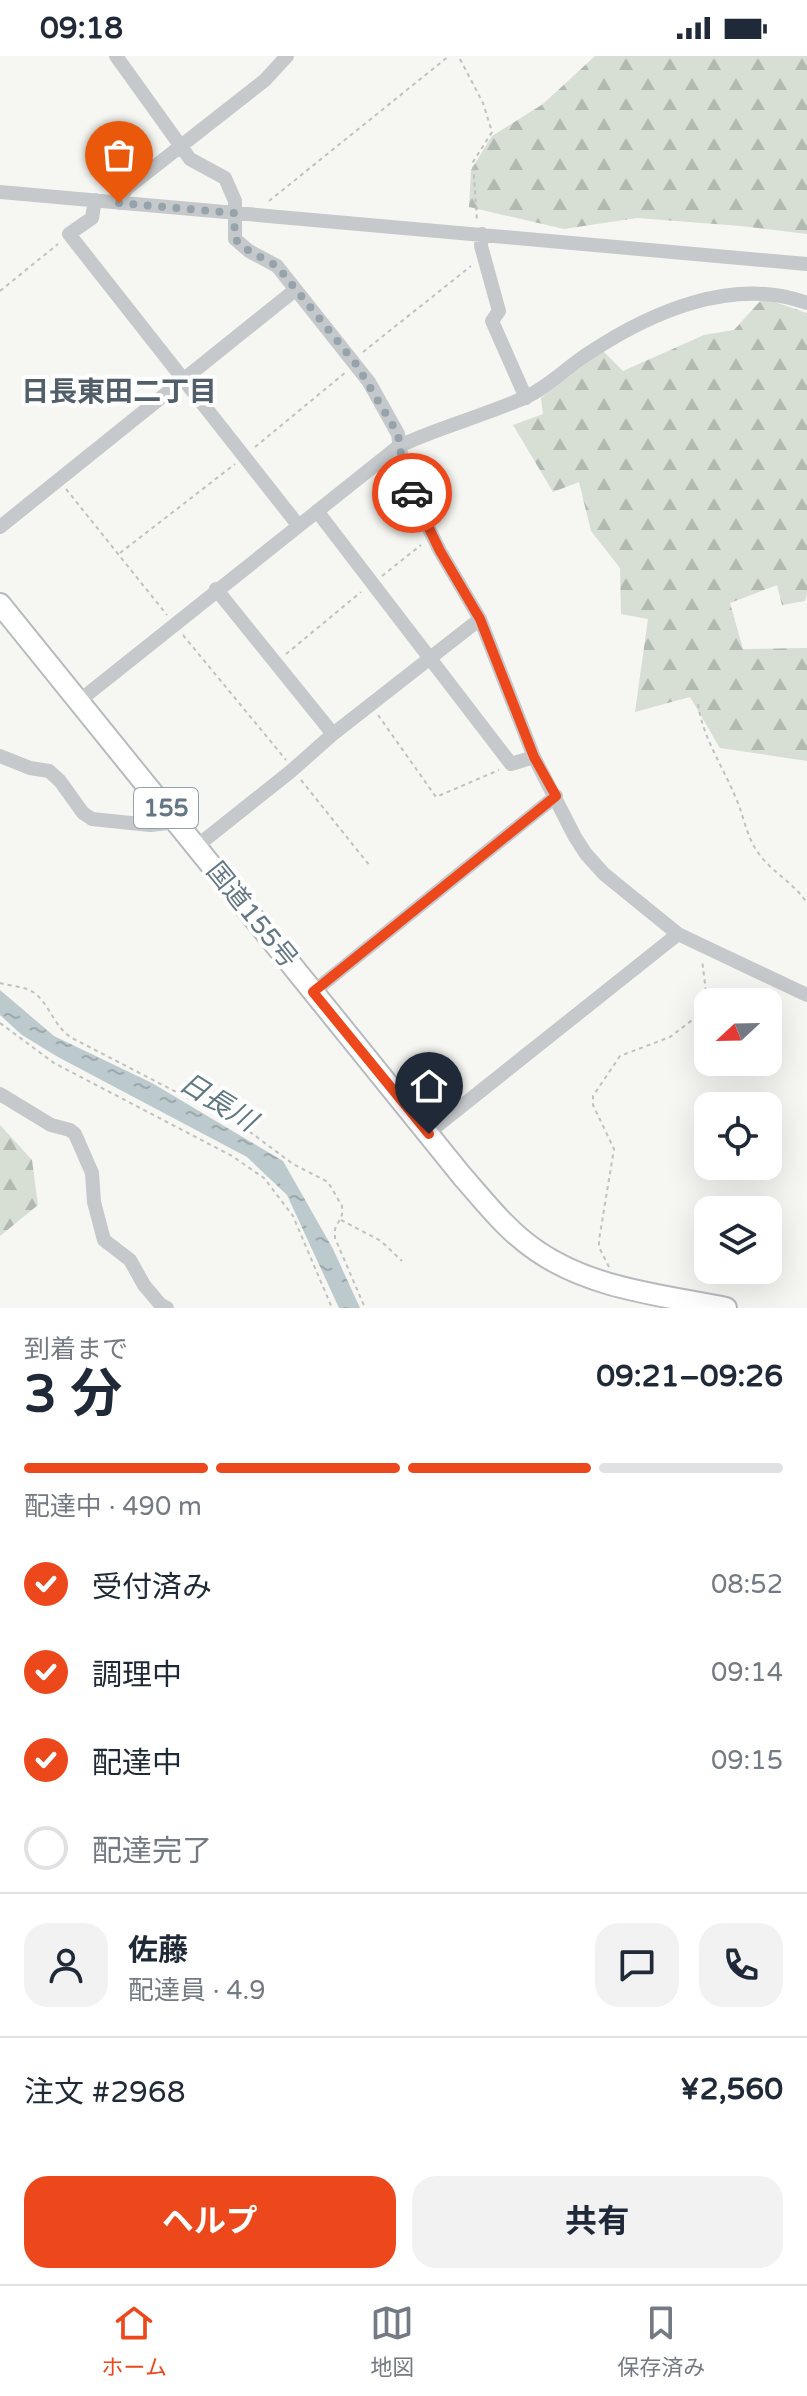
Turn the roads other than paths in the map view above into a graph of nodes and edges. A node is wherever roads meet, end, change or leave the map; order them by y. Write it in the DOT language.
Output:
graph roads {
  1 [pos="116,56"];
  2 [pos="287,56"];
  3 [pos="179,146"];
  4 [pos="0,192"];
  5 [pos="95,200"];
  6 [pos="119,203"];
  7 [pos="234,213"];
  8 [pos="479,234"];
  9 [pos="807,264"];
  10 [pos="295,290"];
  11 [pos="807,303"];
  12 [pos="184,377"];
  13 [pos="526,398"];
  14 [pos="399,446"];
  15 [pos="317,511"];
  16 [pos="298,525"];
  17 [pos="0,527"];
  18 [pos="216,589"];
  19 [pos="0,604"];
  20 [pos="480,619"];
  21 [pos="431,660"];
  22 [pos="79,701"];
  23 [pos="333,734"];
  24 [pos="0,756"];
  25 [pos="534,757"];
  26 [pos="556,796"];
  27 [pos="178,822"];
  28 [pos="197,846"];
  29 [pos="678,934"];
  30 [pos="313,992"];
  31 [pos="807,995"];
  32 [pos="0,1094"];
  33 [pos="428,1133"];
  34 [pos="669,1302"];
  35 [pos="167,1308"];
  36 [pos="726,1308"];
  1 -- 3 [label="street"];
  2 -- 3 [label="street"];
  3 -- 6 [label="street"];
  3 -- 7 [label="street"];
  4 -- 5 [label="street"];
  5 -- 6 [label="street"];
  5 -- 12 [label="street"];
  6 -- 7 [label="street"];
  7 -- 8 [label="street"];
  7 -- 10 [label="street"];
  8 -- 9 [label="street"];
  8 -- 13 [label="street"];
  10 -- 12 [label="street"];
  10 -- 14 [label="street"];
  11 -- 13 [label="street"];
  12 -- 16 [label="street"];
  12 -- 17 [label="street"];
  13 -- 14 [label="street"];
  14 -- 15 [label="street"];
  14 -- 20 [label="street"];
  15 -- 16 [label="street"];
  15 -- 21 [label="street"];
  16 -- 18 [label="street"];
  18 -- 22 [label="street"];
  18 -- 23 [label="street"];
  19 -- 22 [label="highway, 国道155号 / 155"];
  20 -- 21 [label="street"];
  20 -- 25 [label="street"];
  21 -- 23 [label="street"];
  21 -- 25 [label="street"];
  22 -- 27 [label="highway, 国道155号 / 155"];
  23 -- 28 [label="street"];
  24 -- 27 [label="street"];
  25 -- 26 [label="street"];
  26 -- 29 [label="street"];
  26 -- 30 [label="street"];
  27 -- 28 [label="highway, 国道155号 / 155"];
  28 -- 30 [label="highway, 国道155号 / 155"];
  29 -- 31 [label="street"];
  29 -- 33 [label="street"];
  30 -- 33 [label="highway, 国道155号 / 155"];
  32 -- 35 [label="street"];
  33 -- 34 [label="highway, 国道155号 / 155"];
  34 -- 36 [label="highway, 国道155号 / 155"];
}
